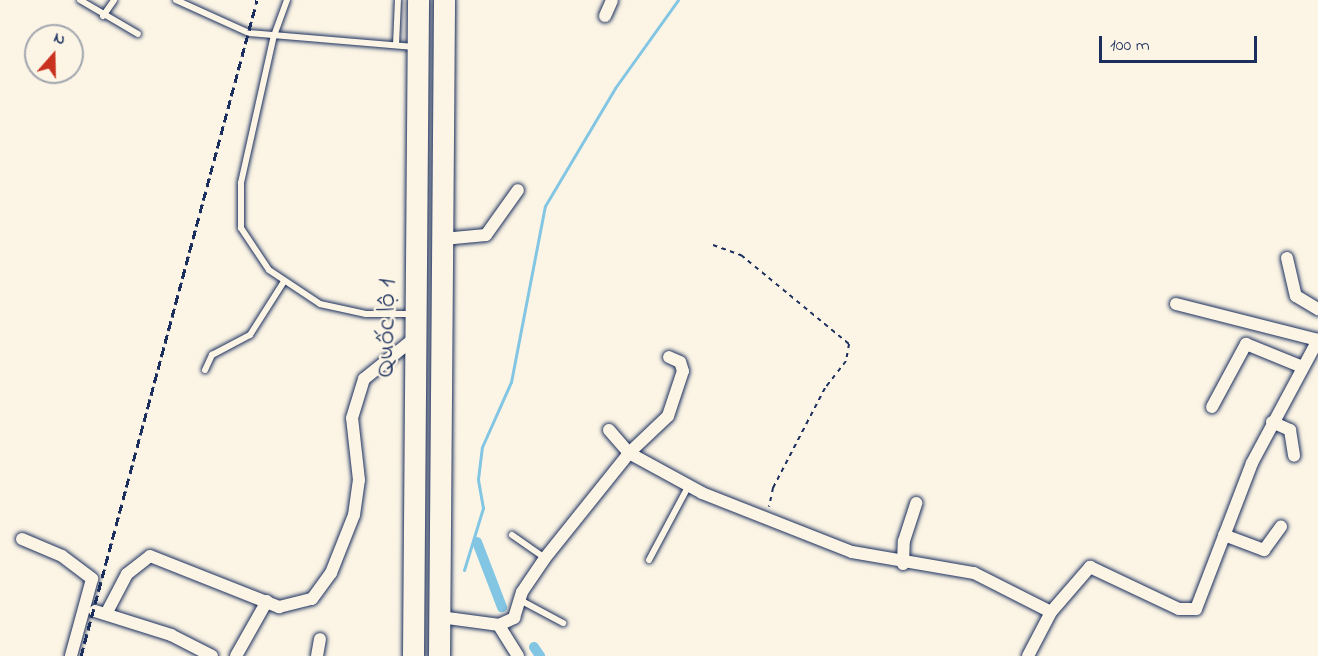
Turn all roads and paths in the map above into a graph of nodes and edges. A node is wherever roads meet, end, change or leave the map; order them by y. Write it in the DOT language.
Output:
graph roads {
  1 [pos="80,0"];
  2 [pos="114,0"];
  3 [pos="176,0"];
  4 [pos="287,0"];
  5 [pos="398,0"];
  6 [pos="418,0"];
  7 [pos="444,0"];
  8 [pos="612,0"];
  9 [pos="102,16"];
  10 [pos="605,16"];
  11 [pos="138,34"];
  12 [pos="274,35"];
  13 [pos="396,45"];
  14 [pos="418,48"];
  15 [pos="418,157"];
  16 [pos="444,157"];
  17 [pos="518,190"];
  18 [pos="444,239"];
  19 [pos="713,245"];
  20 [pos="1287,258"];
  21 [pos="283,283"];
  22 [pos="1176,304"];
  23 [pos="1318,309"];
  24 [pos="416,314"];
  25 [pos="416,337"];
  26 [pos="1318,340"];
  27 [pos="669,357"];
  28 [pos="1300,366"];
  29 [pos="205,370"];
  30 [pos="1212,407"];
  31 [pos="1272,422"];
  32 [pos="609,430"];
  33 [pos="628,453"];
  34 [pos="1294,456"];
  35 [pos="688,487"];
  36 [pos="916,502"];
  37 [pos="766,518"];
  38 [pos="1281,527"];
  39 [pos="512,535"];
  40 [pos="1224,535"];
  41 [pos="22,539"];
  42 [pos="545,558"];
  43 [pos="649,560"];
  44 [pos="903,564"];
  45 [pos="519,599"];
  46 [pos="267,602"];
  47 [pos="1051,612"];
  48 [pos="440,617"];
  49 [pos="563,623"];
  50 [pos="499,625"];
  51 [pos="320,639"];
  52 [pos="71,656"];
  53 [pos="212,656"];
  54 [pos="236,656"];
  55 [pos="317,656"];
  56 [pos="413,656"];
  57 [pos="439,656"];
  58 [pos="518,656"];
  59 [pos="1029,656"];
  1 -- 9 [label="lane"];
  2 -- 9 [label="lane"];
  3 -- 12 [label="lane"];
  4 -- 12 [label="lane"];
  5 -- 13 [label="lane"];
  6 -- 14 [label="highway, Quốc lộ 1"];
  7 -- 16 [label="highway, Quốc lộ 1"];
  8 -- 10 [label="street"];
  9 -- 11 [label="lane"];
  12 -- 13 [label="lane"];
  12 -- 21 [label="lane"];
  13 -- 14 [label="lane"];
  14 -- 15 [label="highway, Quốc lộ 1"];
  15 -- 16 [label="highway"];
  15 -- 24 [label="highway, Quốc lộ 1"];
  16 -- 18 [label="highway, Quốc lộ 1"];
  17 -- 18 [label="street"];
  18 -- 48 [label="highway, Quốc lộ 1"];
  19 -- 37 [label="path"];
  20 -- 23 [label="street"];
  21 -- 24 [label="lane"];
  21 -- 29 [label="lane"];
  22 -- 26 [label="street"];
  24 -- 25 [label="highway, Quốc lộ 1"];
  25 -- 46 [label="street"];
  25 -- 56 [label="highway, Quốc lộ 1"];
  26 -- 28 [label="street"];
  27 -- 33 [label="street"];
  28 -- 30 [label="street"];
  28 -- 31 [label="street"];
  31 -- 34 [label="street"];
  31 -- 40 [label="street"];
  32 -- 33 [label="street"];
  33 -- 35 [label="street"];
  33 -- 42 [label="street"];
  35 -- 37 [label="street"];
  35 -- 43 [label="lane"];
  36 -- 44 [label="street"];
  37 -- 44 [label="street"];
  38 -- 40 [label="street"];
  39 -- 42 [label="lane"];
  40 -- 47 [label="street"];
  41 -- 52 [label="street"];
  42 -- 45 [label="street"];
  44 -- 47 [label="street"];
  45 -- 49 [label="lane"];
  45 -- 50 [label="street"];
  46 -- 53 [label="street"];
  46 -- 54 [label="street"];
  47 -- 59 [label="street"];
  48 -- 50 [label="street"];
  48 -- 57 [label="highway, Quốc lộ 1"];
  50 -- 58 [label="street"];
  51 -- 55 [label="street"];
}
